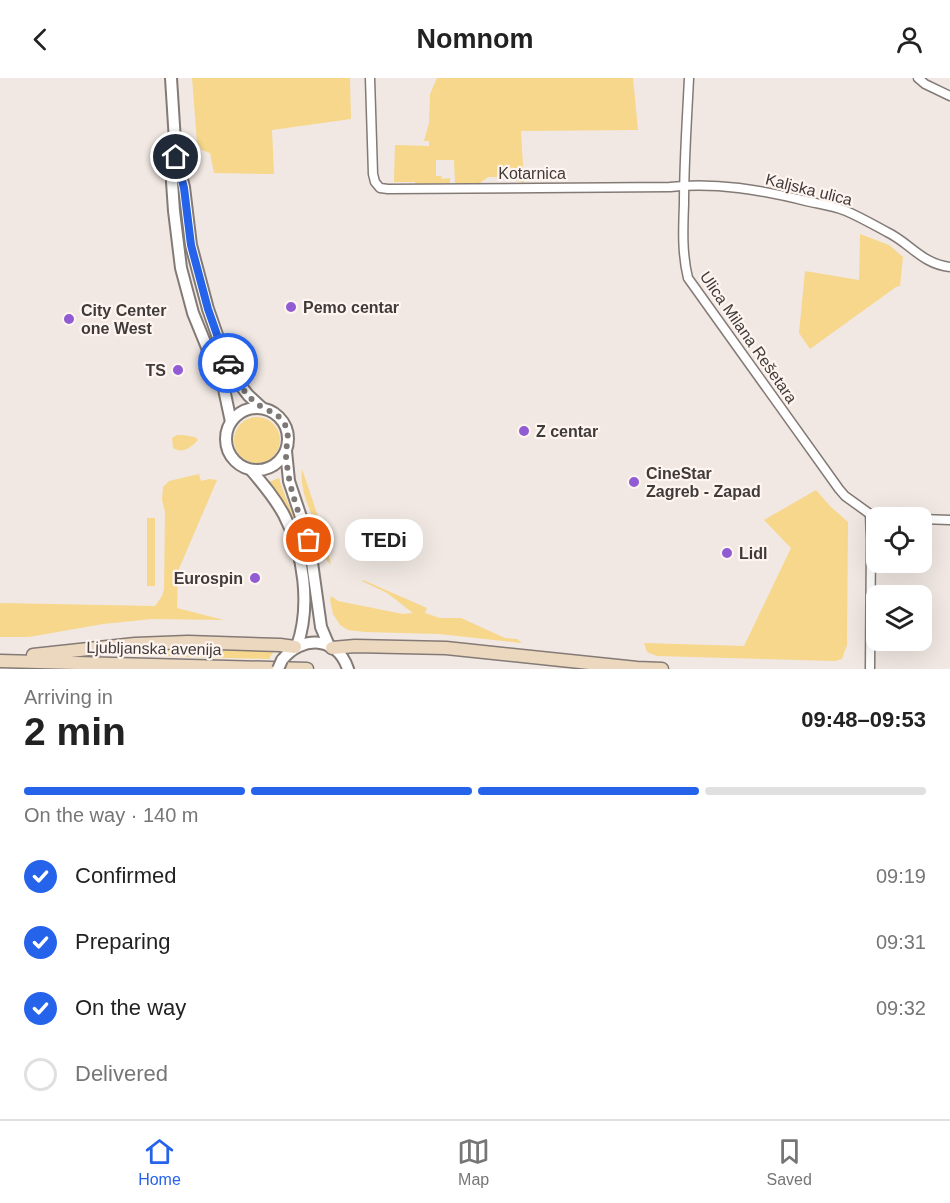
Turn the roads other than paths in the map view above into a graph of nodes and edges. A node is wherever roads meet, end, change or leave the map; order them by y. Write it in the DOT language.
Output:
graph roads {
  1 [pos="171,78"];
  2 [pos="370,78"];
  3 [pos="689,78"];
  4 [pos="918,78"];
  5 [pos="950,96"];
  6 [pos="176,157"];
  7 [pos="684,186"];
  8 [pos="950,267"];
  9 [pos="262,408"];
  10 [pos="231,422"];
  11 [pos="286,452"];
  12 [pos="251,470"];
  13 [pos="866,511"];
  14 [pos="932,519"];
  15 [pos="950,520"];
  16 [pos="871,573"];
  17 [pos="296,647"];
  18 [pos="331,647"];
  19 [pos="0,660"];
  20 [pos="280,665"];
  21 [pos="347,665"];
  22 [pos="307,669"];
  23 [pos="662,669"];
  24 [pos="870,669"];
  1 -- 6 [label="street"];
  2 -- 7 [label="street, Kotarnica"];
  3 -- 7 [label="street, Ulica Milana Rešetara"];
  4 -- 5 [label="street"];
  6 -- 9 [label="street"];
  6 -- 10 [label="street"];
  7 -- 8 [label="street, Kaljska ulica"];
  7 -- 13 [label="street, Ulica Milana Rešetara"];
  9 -- 10 [label="street"];
  9 -- 11 [label="street"];
  10 -- 12 [label="street"];
  11 -- 12 [label="street"];
  11 -- 18 [label="street"];
  12 -- 17 [label="street"];
  14 -- 15 [label="street"];
  16 -- 24 [label="street"];
  17 -- 18 [label="street"];
  17 -- 19 [label="main road"];
  17 -- 20 [label="street"];
  18 -- 21 [label="street"];
  18 -- 23 [label="main road"];
  19 -- 22 [label="main road, Ljubljanska avenija"];
}
